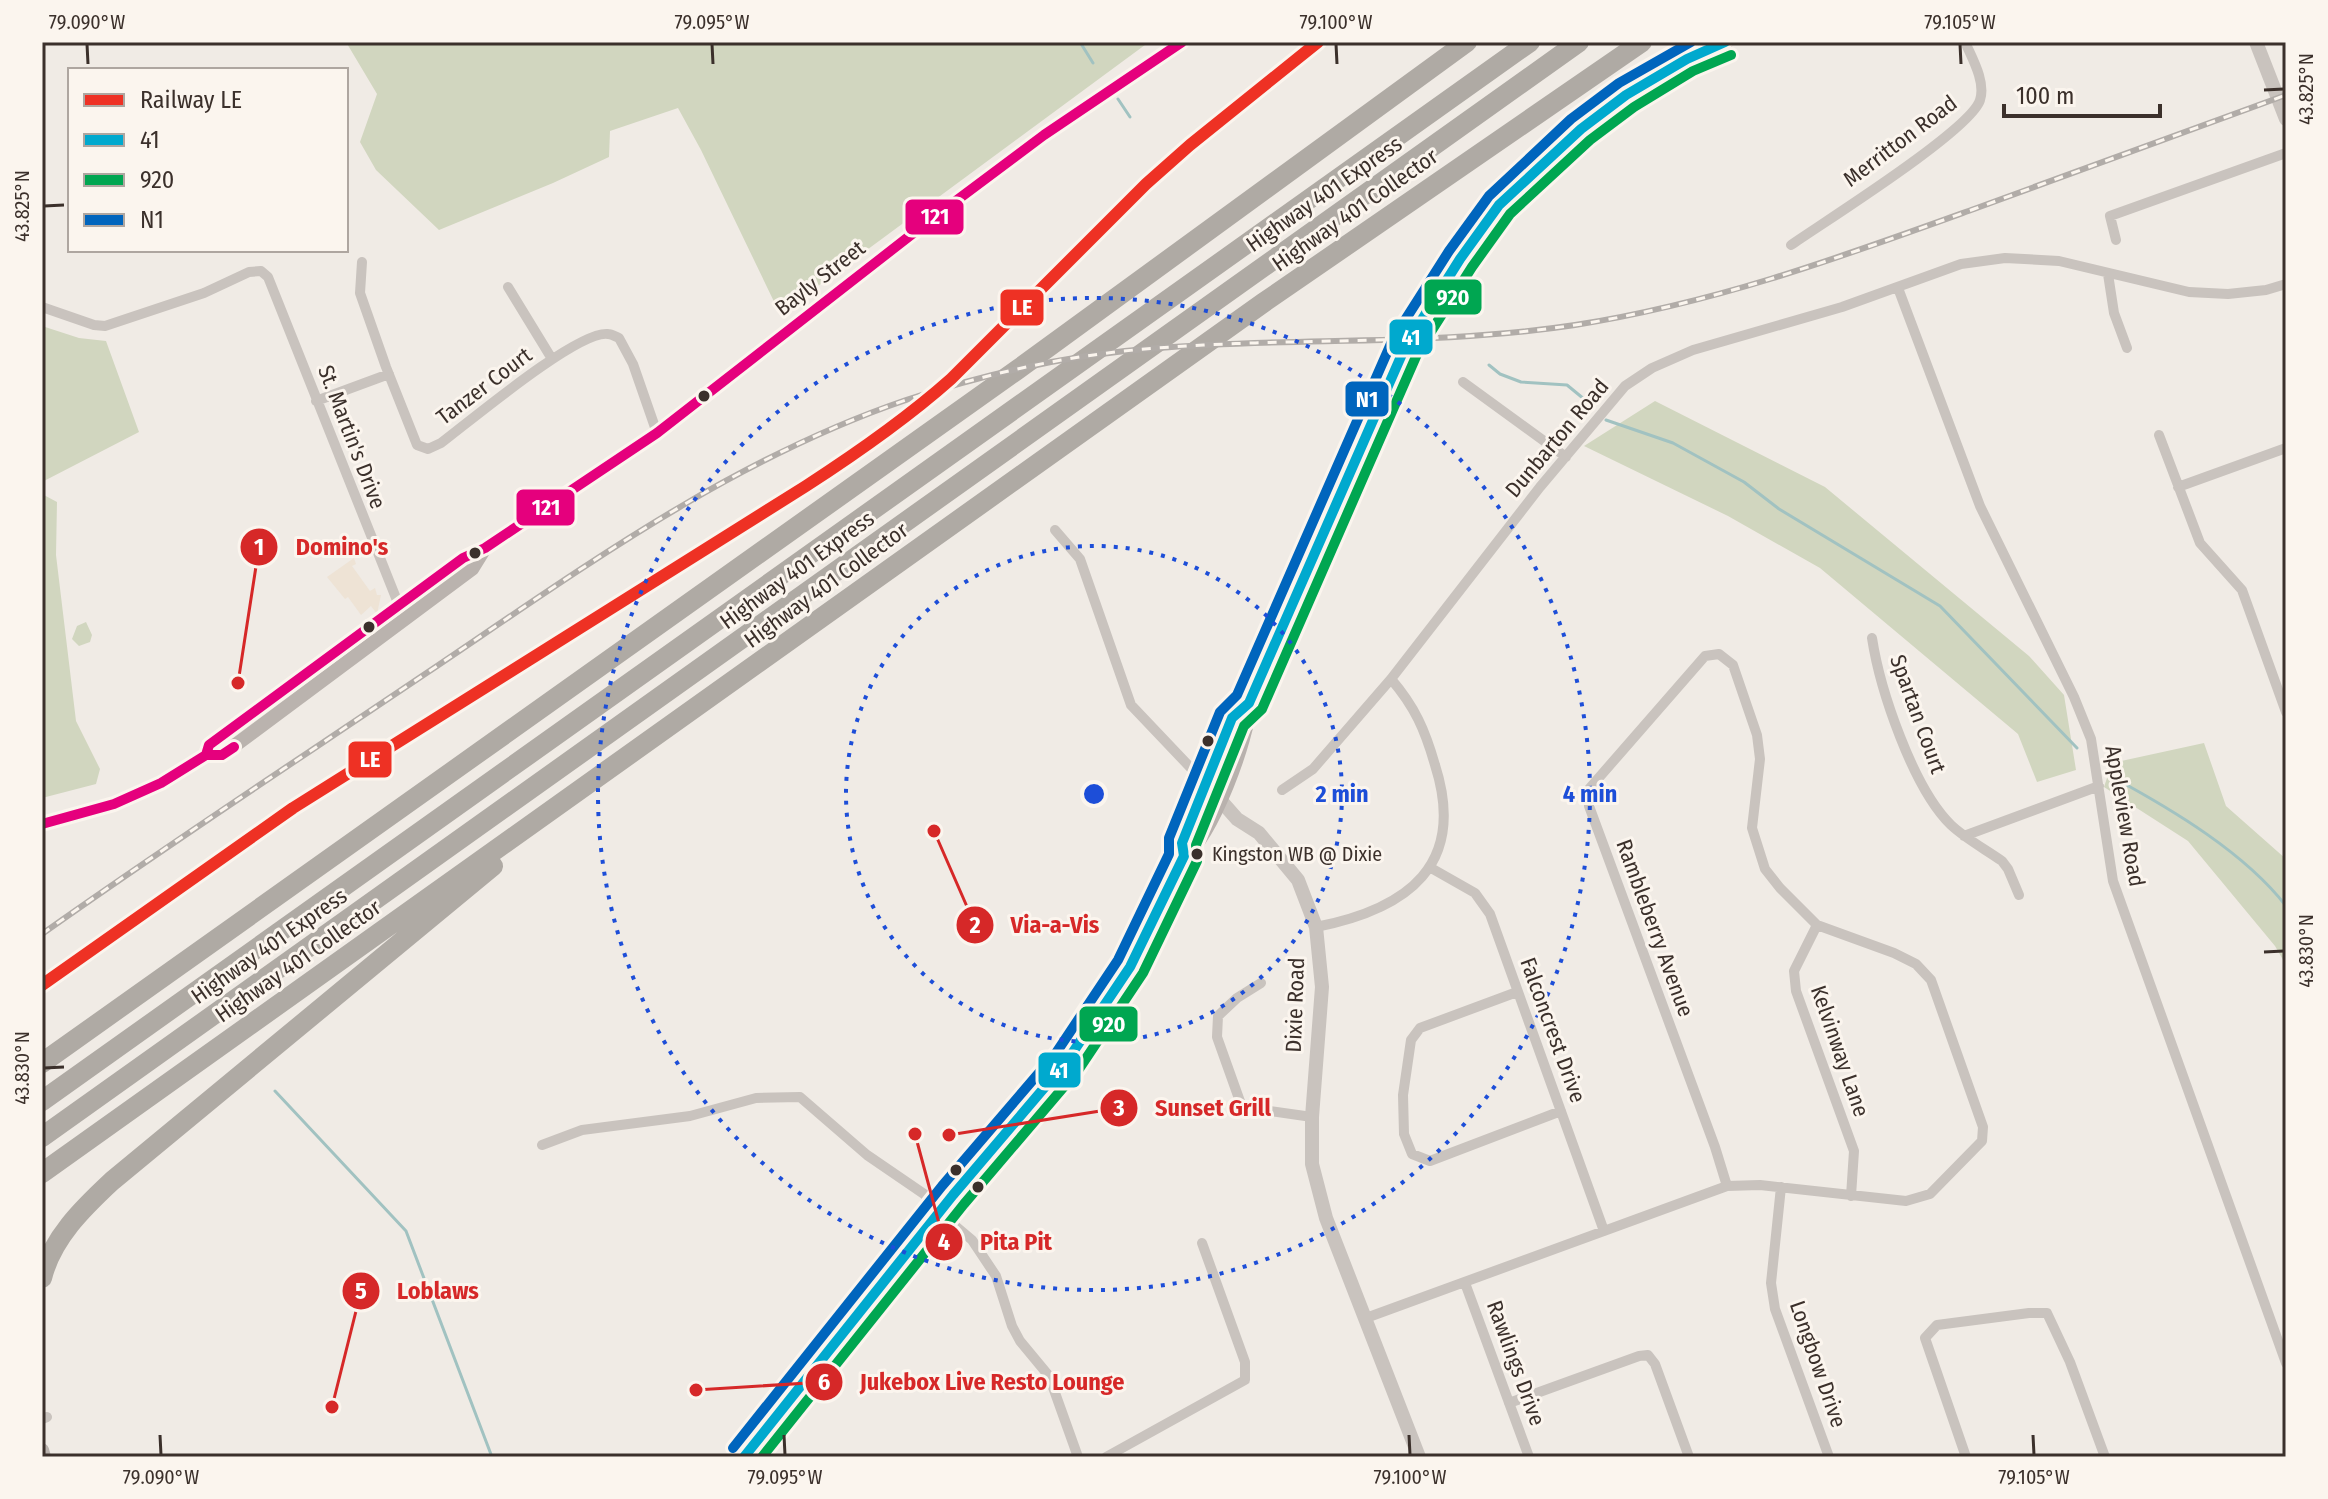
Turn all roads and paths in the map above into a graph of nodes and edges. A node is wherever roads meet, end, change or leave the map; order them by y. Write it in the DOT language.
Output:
graph roads {
  1 [pos="1182,42"];
  2 [pos="1467,42"];
  3 [pos="1530,42"];
  4 [pos="1579,42"];
  5 [pos="1642,42"];
  6 [pos="1725,42"];
  7 [pos="1965,42"];
  8 [pos="2256,42"];
  9 [pos="2286,119"];
  10 [pos="2286,153"];
  11 [pos="2116,240"];
  12 [pos="1791,245"];
  13 [pos="362,262"];
  14 [pos="2108,274"];
  15 [pos="2286,284"];
  16 [pos="508,287"];
  17 [pos="1898,288"];
  18 [pos="42,307"];
  19 [pos="2127,348"];
  20 [pos="552,359"];
  21 [pos="389,374"];
  22 [pos="1463,382"];
  23 [pos="316,401"];
  24 [pos="657,433"];
  25 [pos="2159,435"];
  26 [pos="2286,448"];
  27 [pos="1566,457"];
  28 [pos="2178,487"];
  29 [pos="1055,530"];
  30 [pos="402,612"];
  31 [pos="1872,638"];
  32 [pos="1391,679"];
  33 [pos="1249,703"];
  34 [pos="2286,712"];
  35 [pos="1207,785"];
  36 [pos="2099,786"];
  37 [pos="1282,790"];
  38 [pos="575,796"];
  39 [pos="1220,798"];
  40 [pos="42,824"];
  41 [pos="1964,836"];
  42 [pos="1184,856"];
  43 [pos="1431,868"];
  44 [pos="2019,895"];
  45 [pos="1817,925"];
  46 [pos="1316,927"];
  47 [pos="1261,983"];
  48 [pos="1517,992"];
  49 [pos="42,1063"];
  50 [pos="42,1101"];
  51 [pos="1561,1111"];
  52 [pos="1312,1117"];
  53 [pos="42,1137"];
  54 [pos="542,1145"];
  55 [pos="42,1173"];
  56 [pos="1727,1186"];
  57 [pos="1781,1187"];
  58 [pos="1851,1196"];
  59 [pos="940,1213"];
  60 [pos="1604,1231"];
  61 [pos="1202,1243"];
  62 [pos="42,1278"];
  63 [pos="1465,1283"];
  64 [pos="1366,1318"];
  65 [pos="2286,1363"];
  66 [pos="1509,1403"];
  67 [pos="42,1450"];
  68 [pos="44,1457"];
  69 [pos="744,1457"];
  70 [pos="1078,1457"];
  71 [pos="1106,1457"];
  72 [pos="1419,1457"];
  73 [pos="1529,1457"];
  74 [pos="1689,1457"];
  75 [pos="1829,1457"];
  76 [pos="1966,1457"];
  77 [pos="2105,1457"];
  1 -- 24 [label="main road, Bayly Street"];
  2 -- 49 [label="highway"];
  3 -- 50 [label="highway, Highway 401 Express"];
  4 -- 53 [label="highway, Highway 401 Express"];
  5 -- 38 [label="highway, Highway 401 Collector"];
  6 -- 33 [label="main road"];
  7 -- 12 [label="street, Merritton Road"];
  8 -- 9 [label="street"];
  10 -- 11 [label="street"];
  13 -- 21 [label="street, Tanzer Court"];
  14 -- 15 [label="street, Dunbarton Road"];
  14 -- 17 [label="street, Dunbarton Road"];
  14 -- 19 [label="street"];
  16 -- 20 [label="street"];
  17 -- 27 [label="street, Dunbarton Road"];
  17 -- 36 [label="street, Appleview Road"];
  18 -- 23 [label="street, St. Martin's Drive"];
  20 -- 21 [label="street, Tanzer Court"];
  20 -- 24 [label="street, Tanzer Court"];
  21 -- 23 [label="street"];
  22 -- 27 [label="street"];
  23 -- 30 [label="street, St. Martin's Drive"];
  24 -- 30 [label="main road, Bayly Street"];
  25 -- 28 [label="street"];
  26 -- 28 [label="street"];
  27 -- 32 [label="street, Dunbarton Road"];
  28 -- 34 [label="street"];
  29 -- 35 [label="street, Dixie Road"];
  30 -- 40 [label="main road, Bayly Street"];
  31 -- 41 [label="street, Spartan Court"];
  32 -- 37 [label="street, Dunbarton Road"];
  32 -- 43 [label="street"];
  33 -- 35 [label="main road"];
  33 -- 39 [label="main road"];
  35 -- 39 [label="street, Dixie Road"];
  35 -- 42 [label="main road"];
  36 -- 41 [label="street"];
  36 -- 65 [label="street, Appleview Road"];
  38 -- 55 [label="highway, Highway 401 Collector"];
  38 -- 62 [label="highway"];
  39 -- 42 [label="main road"];
  39 -- 46 [label="street, Dixie Road"];
  41 -- 44 [label="street, Spartan Court"];
  42 -- 59 [label="main road"];
  43 -- 46 [label="street"];
  43 -- 48 [label="street, Falconcrest Drive"];
  45 -- 56 [label="street, Rambleberry Avenue"];
  45 -- 58 [label="street, Kelvinway Lane"];
  45 -- 58 [label="street, Rambleberry Avenue"];
  46 -- 52 [label="street, Dixie Road"];
  47 -- 52 [label="street"];
  48 -- 51 [label="street, Falconcrest Drive"];
  48 -- 51 [label="street"];
  51 -- 60 [label="street, Falconcrest Drive"];
  52 -- 64 [label="street, Dixie Road"];
  54 -- 59 [label="street"];
  56 -- 57 [label="street, Rambleberry Avenue"];
  56 -- 60 [label="street, Rambleberry Avenue"];
  57 -- 58 [label="street, Rambleberry Avenue"];
  57 -- 75 [label="street, Longbow Drive"];
  59 -- 69 [label="main road"];
  59 -- 70 [label="street"];
  60 -- 63 [label="street, Rambleberry Avenue"];
  61 -- 71 [label="street"];
  63 -- 64 [label="street, Rambleberry Avenue"];
  63 -- 66 [label="street, Rawlings Drive"];
  64 -- 72 [label="street, Dixie Road"];
  66 -- 73 [label="street, Rawlings Drive"];
  66 -- 74 [label="street"];
  67 -- 68 [label="main road"];
  76 -- 77 [label="street"];
}
